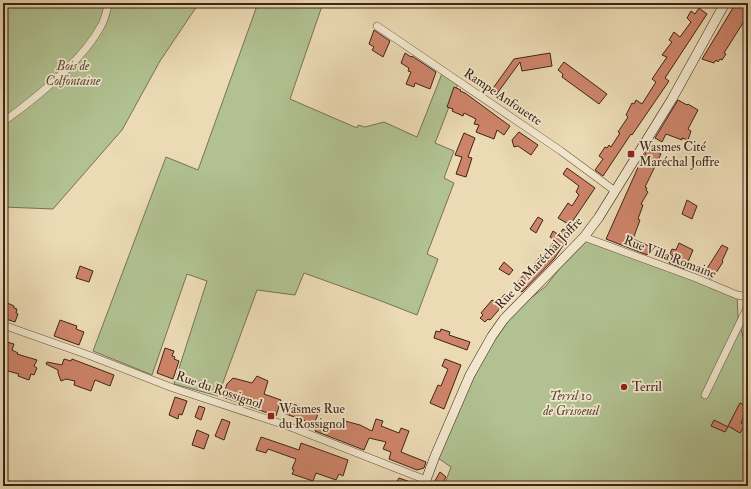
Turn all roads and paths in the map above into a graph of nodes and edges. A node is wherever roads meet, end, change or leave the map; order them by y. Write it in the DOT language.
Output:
graph roads {
  1 [pos="109,3"];
  2 [pos="725,3"];
  3 [pos="377,26"];
  4 [pos="3,122"];
  5 [pos="615,191"];
  6 [pos="584,237"];
  7 [pos="748,297"];
  8 [pos="748,306"];
  9 [pos="3,325"];
  10 [pos="705,395"];
  11 [pos="424,483"];
  1 -- 4 [label="street"];
  2 -- 5 [label="street, Rue du Maréchal Joffre"];
  3 -- 5 [label="street, Rampe Anfouette"];
  5 -- 6 [label="street, Rue du Maréchal Joffre"];
  6 -- 7 [label="street, Rue Villa Romaine"];
  6 -- 11 [label="street, Rue du Maréchal Joffre"];
  8 -- 10 [label="street"];
  9 -- 11 [label="street, Rue du Rossignol"];
}
